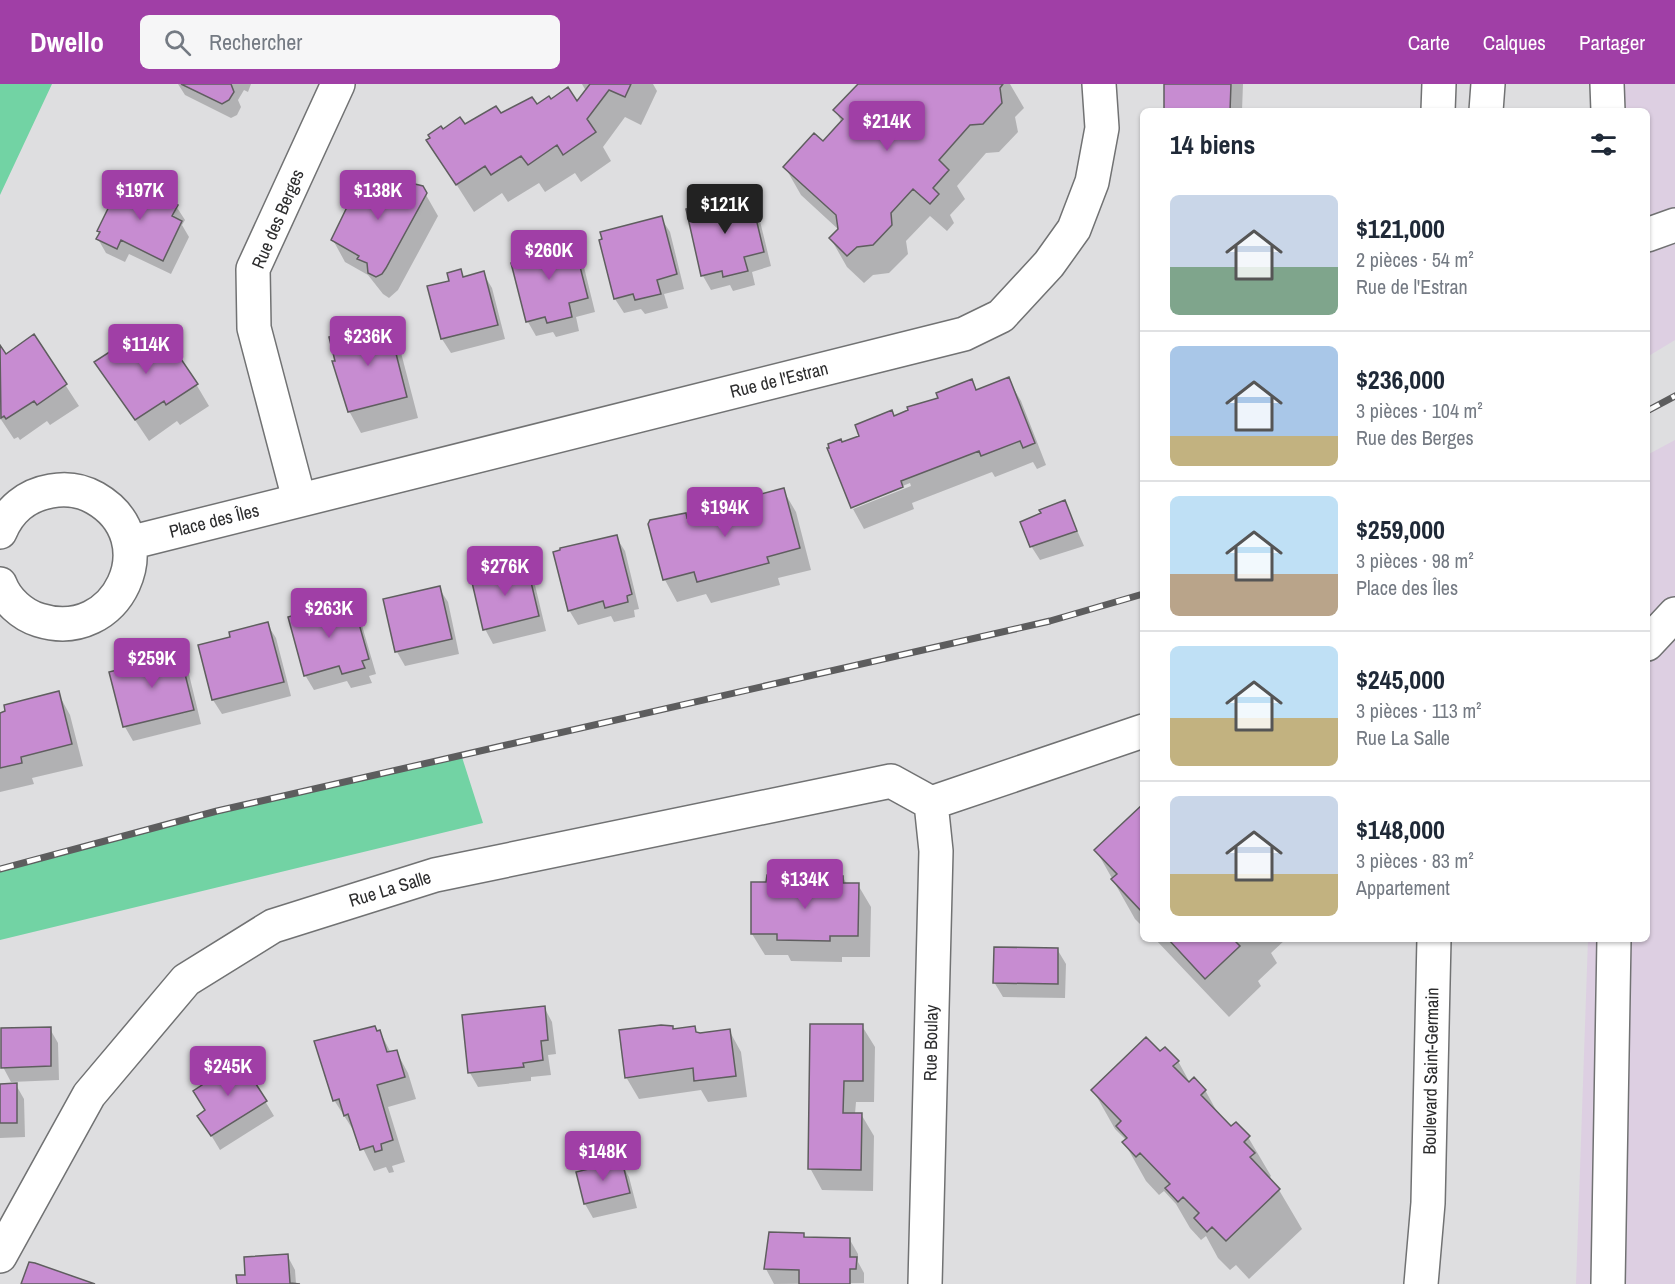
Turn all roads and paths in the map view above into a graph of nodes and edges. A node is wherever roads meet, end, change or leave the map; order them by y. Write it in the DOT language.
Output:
graph roads {
  1 [pos="338,84"];
  2 [pos="1099,84"];
  3 [pos="1438,84"];
  4 [pos="1488,84"];
  5 [pos="1607,84"];
  6 [pos="1438,108"];
  7 [pos="1486,108"];
  8 [pos="1608,108"];
  9 [pos="1675,225"];
  10 [pos="1650,235"];
  11 [pos="299,500"];
  12 [pos="0,532"];
  13 [pos="129,543"];
  14 [pos="0,584"];
  15 [pos="1675,614"];
  16 [pos="1650,641"];
  17 [pos="1140,732"];
  18 [pos="931,803"];
  19 [pos="1434,942"];
  20 [pos="1614,942"];
  21 [pos="1428,1203"];
  22 [pos="0,1256"];
  23 [pos="925,1284"];
  24 [pos="1421,1284"];
  25 [pos="1433,1284"];
  26 [pos="1608,1284"];
  1 -- 11 [label="street, Rue des Berges"];
  2 -- 11 [label="street, Rue de l'Estran"];
  3 -- 6 [label="street"];
  4 -- 7 [label="street"];
  5 -- 8 [label="street"];
  9 -- 10 [label="street"];
  11 -- 13 [label="street, Place des Îles"];
  12 -- 13 [label="street"];
  13 -- 14 [label="street"];
  15 -- 16 [label="street"];
  17 -- 18 [label="street"];
  18 -- 22 [label="street, Rue La Salle"];
  18 -- 23 [label="street, Rue Boulay"];
  19 -- 21 [label="street, Boulevard Saint-Germain"];
  20 -- 26 [label="street"];
  21 -- 24 [label="street, Boulevard Saint-Germain"];
  21 -- 25 [label="street, Boulevard Saint-Germain"];
}
